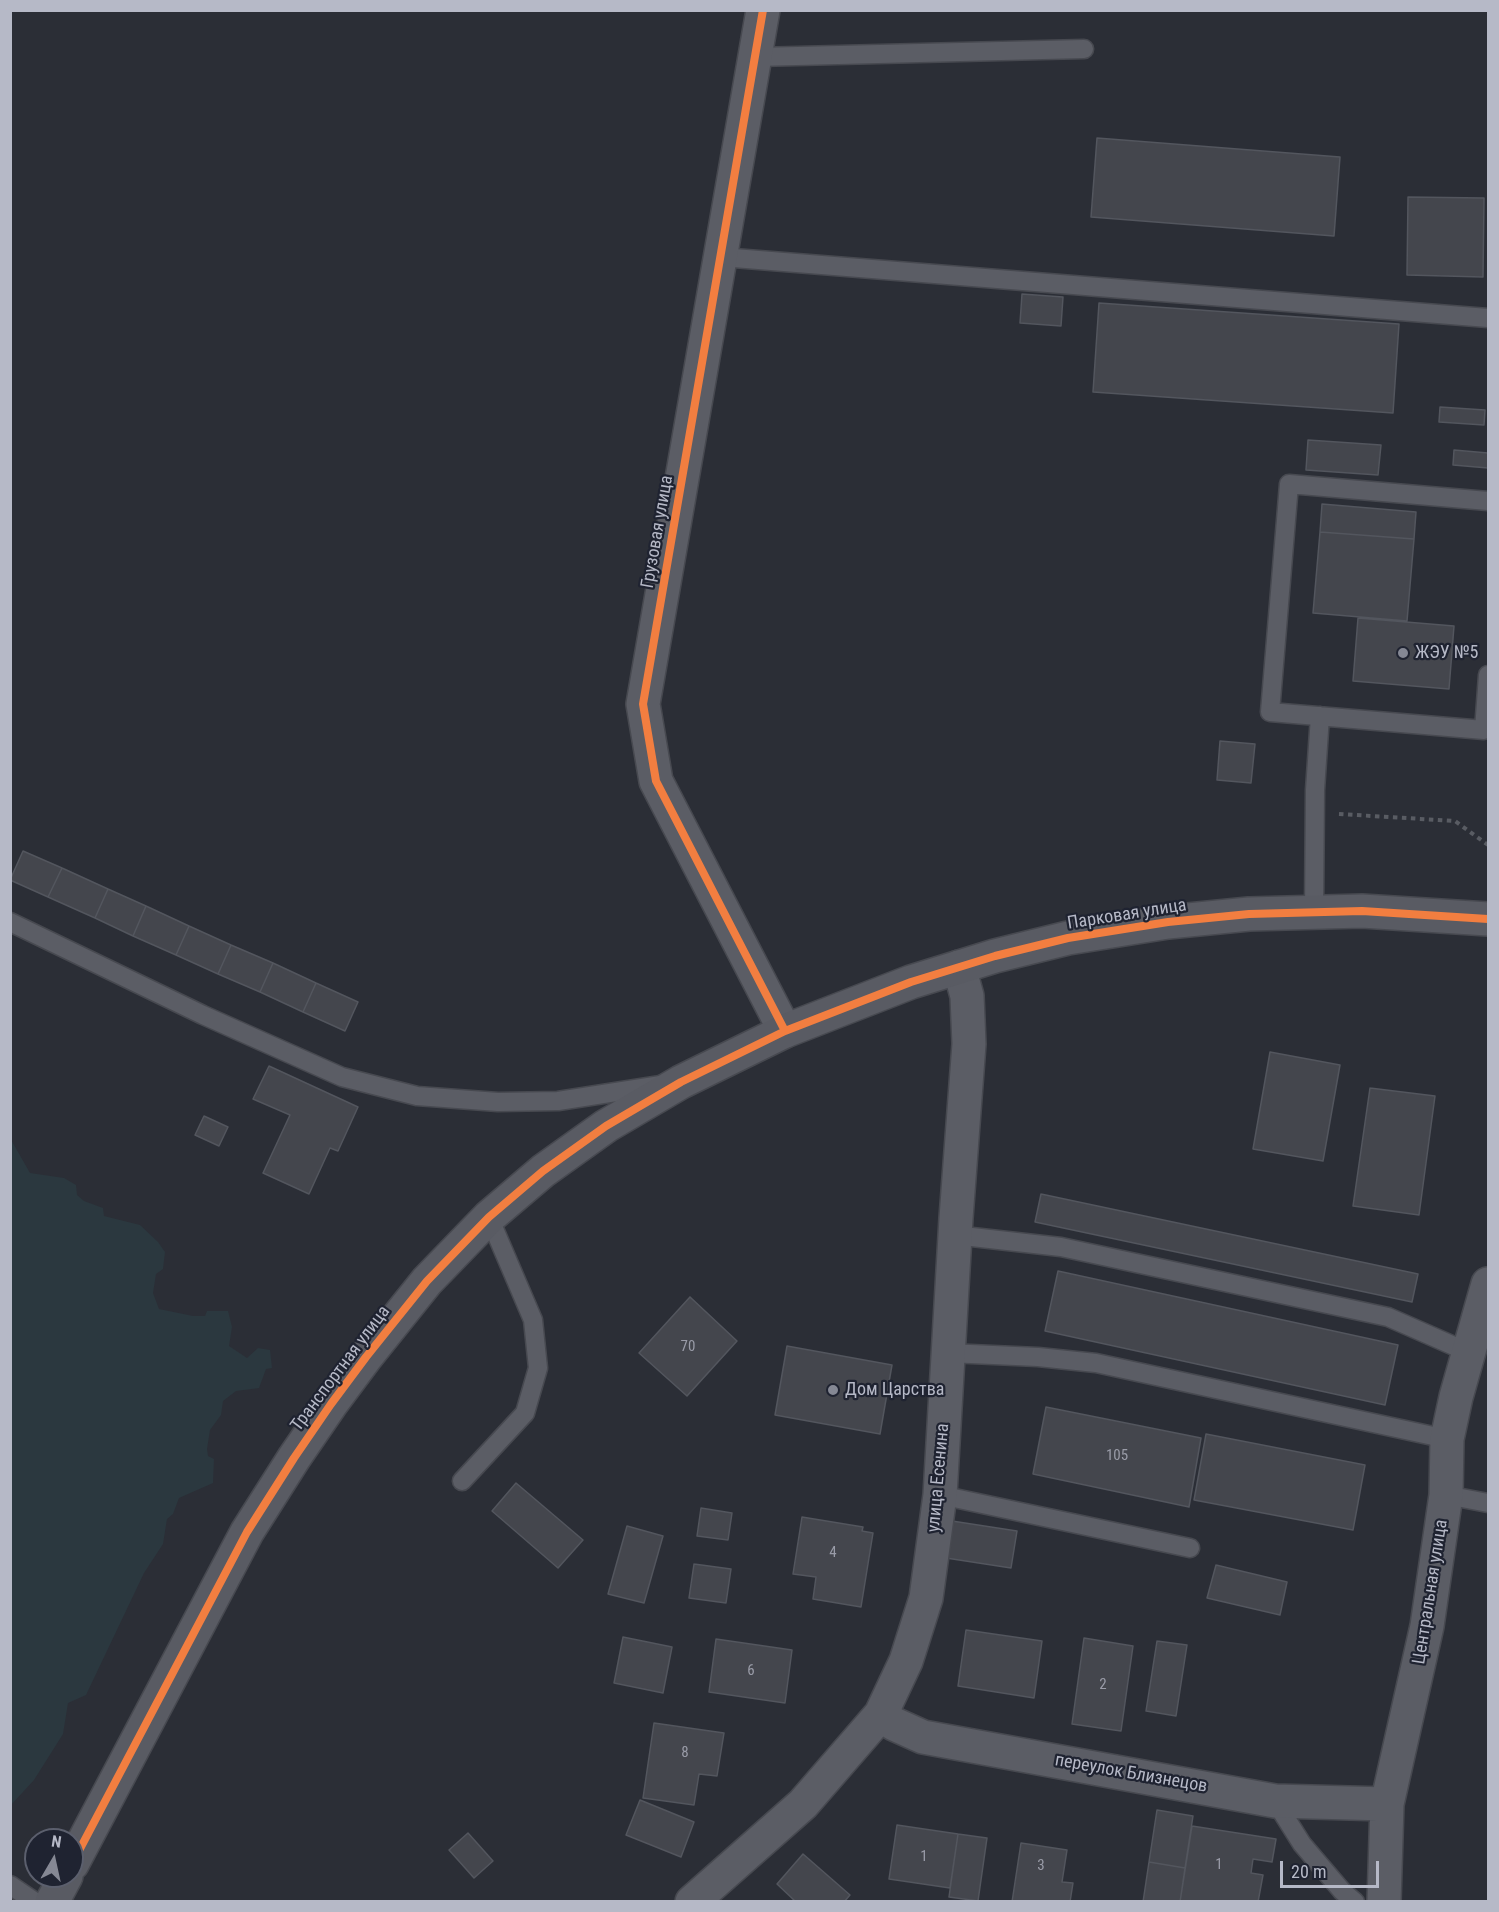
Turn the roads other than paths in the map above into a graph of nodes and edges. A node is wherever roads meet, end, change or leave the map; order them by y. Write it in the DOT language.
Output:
graph roads {
  1 [pos="763,10"];
  2 [pos="1084,49"];
  3 [pos="756,57"];
  4 [pos="721,257"];
  5 [pos="1488,318"];
  6 [pos="1488,501"];
  7 [pos="1488,675"];
  8 [pos="1320,716"];
  9 [pos="1314,912"];
  10 [pos="1488,919"];
  11 [pos="10,922"];
  12 [pos="959,967"];
  13 [pos="785,1031"];
  14 [pos="681,1082"];
  15 [pos="489,1217"];
  16 [pos="954,1235"];
  17 [pos="1488,1284"];
  18 [pos="948,1353"];
  19 [pos="1470,1353"];
  20 [pos="1447,1439"];
  21 [pos="462,1481"];
  22 [pos="940,1495"];
  23 [pos="1446,1495"];
  24 [pos="1488,1503"];
  25 [pos="1190,1548"];
  26 [pos="881,1714"];
  27 [pos="1275,1800"];
  28 [pos="1387,1804"];
  29 [pos="84,1841"];
  30 [pos="10,1885"];
  31 [pos="60,1888"];
  32 [pos="35,1902"];
  33 [pos="52,1902"];
  34 [pos="692,1902"];
  35 [pos="1355,1902"];
  36 [pos="1384,1902"];
  1 -- 3 [label="street, Грузовая улица"];
  2 -- 3 [label="lane"];
  3 -- 4 [label="street, Грузовая улица"];
  4 -- 5 [label="lane"];
  4 -- 13 [label="street, Грузовая улица"];
  6 -- 8 [label="lane"];
  7 -- 8 [label="lane"];
  8 -- 9 [label="lane"];
  9 -- 10 [label="street, Парковая улица"];
  9 -- 12 [label="street, Парковая улица"];
  11 -- 14 [label="lane"];
  12 -- 13 [label="street, Парковая улица"];
  12 -- 16 [label="street, улица Есенина"];
  13 -- 14 [label="street, Транспортная улица"];
  14 -- 15 [label="street, Транспортная улица"];
  15 -- 21 [label="lane"];
  15 -- 29 [label="street, Транспортная улица"];
  16 -- 18 [label="street, улица Есенина"];
  16 -- 19 [label="lane"];
  17 -- 19 [label="street, Центральная улица"];
  18 -- 20 [label="lane"];
  18 -- 22 [label="street, улица Есенина"];
  19 -- 20 [label="street, Центральная улица"];
  20 -- 23 [label="street, Центральная улица"];
  22 -- 25 [label="lane"];
  22 -- 26 [label="street, улица Есенина"];
  23 -- 24 [label="lane"];
  23 -- 28 [label="street, Центральная улица"];
  26 -- 27 [label="street, переулок Близнецов"];
  26 -- 34 [label="street, улица Есенина"];
  27 -- 28 [label="street, переулок Близнецов"];
  27 -- 35 [label="lane"];
  28 -- 36 [label="street, Центральная улица"];
  30 -- 32 [label="lane"];
  31 -- 33 [label="street"];
}
